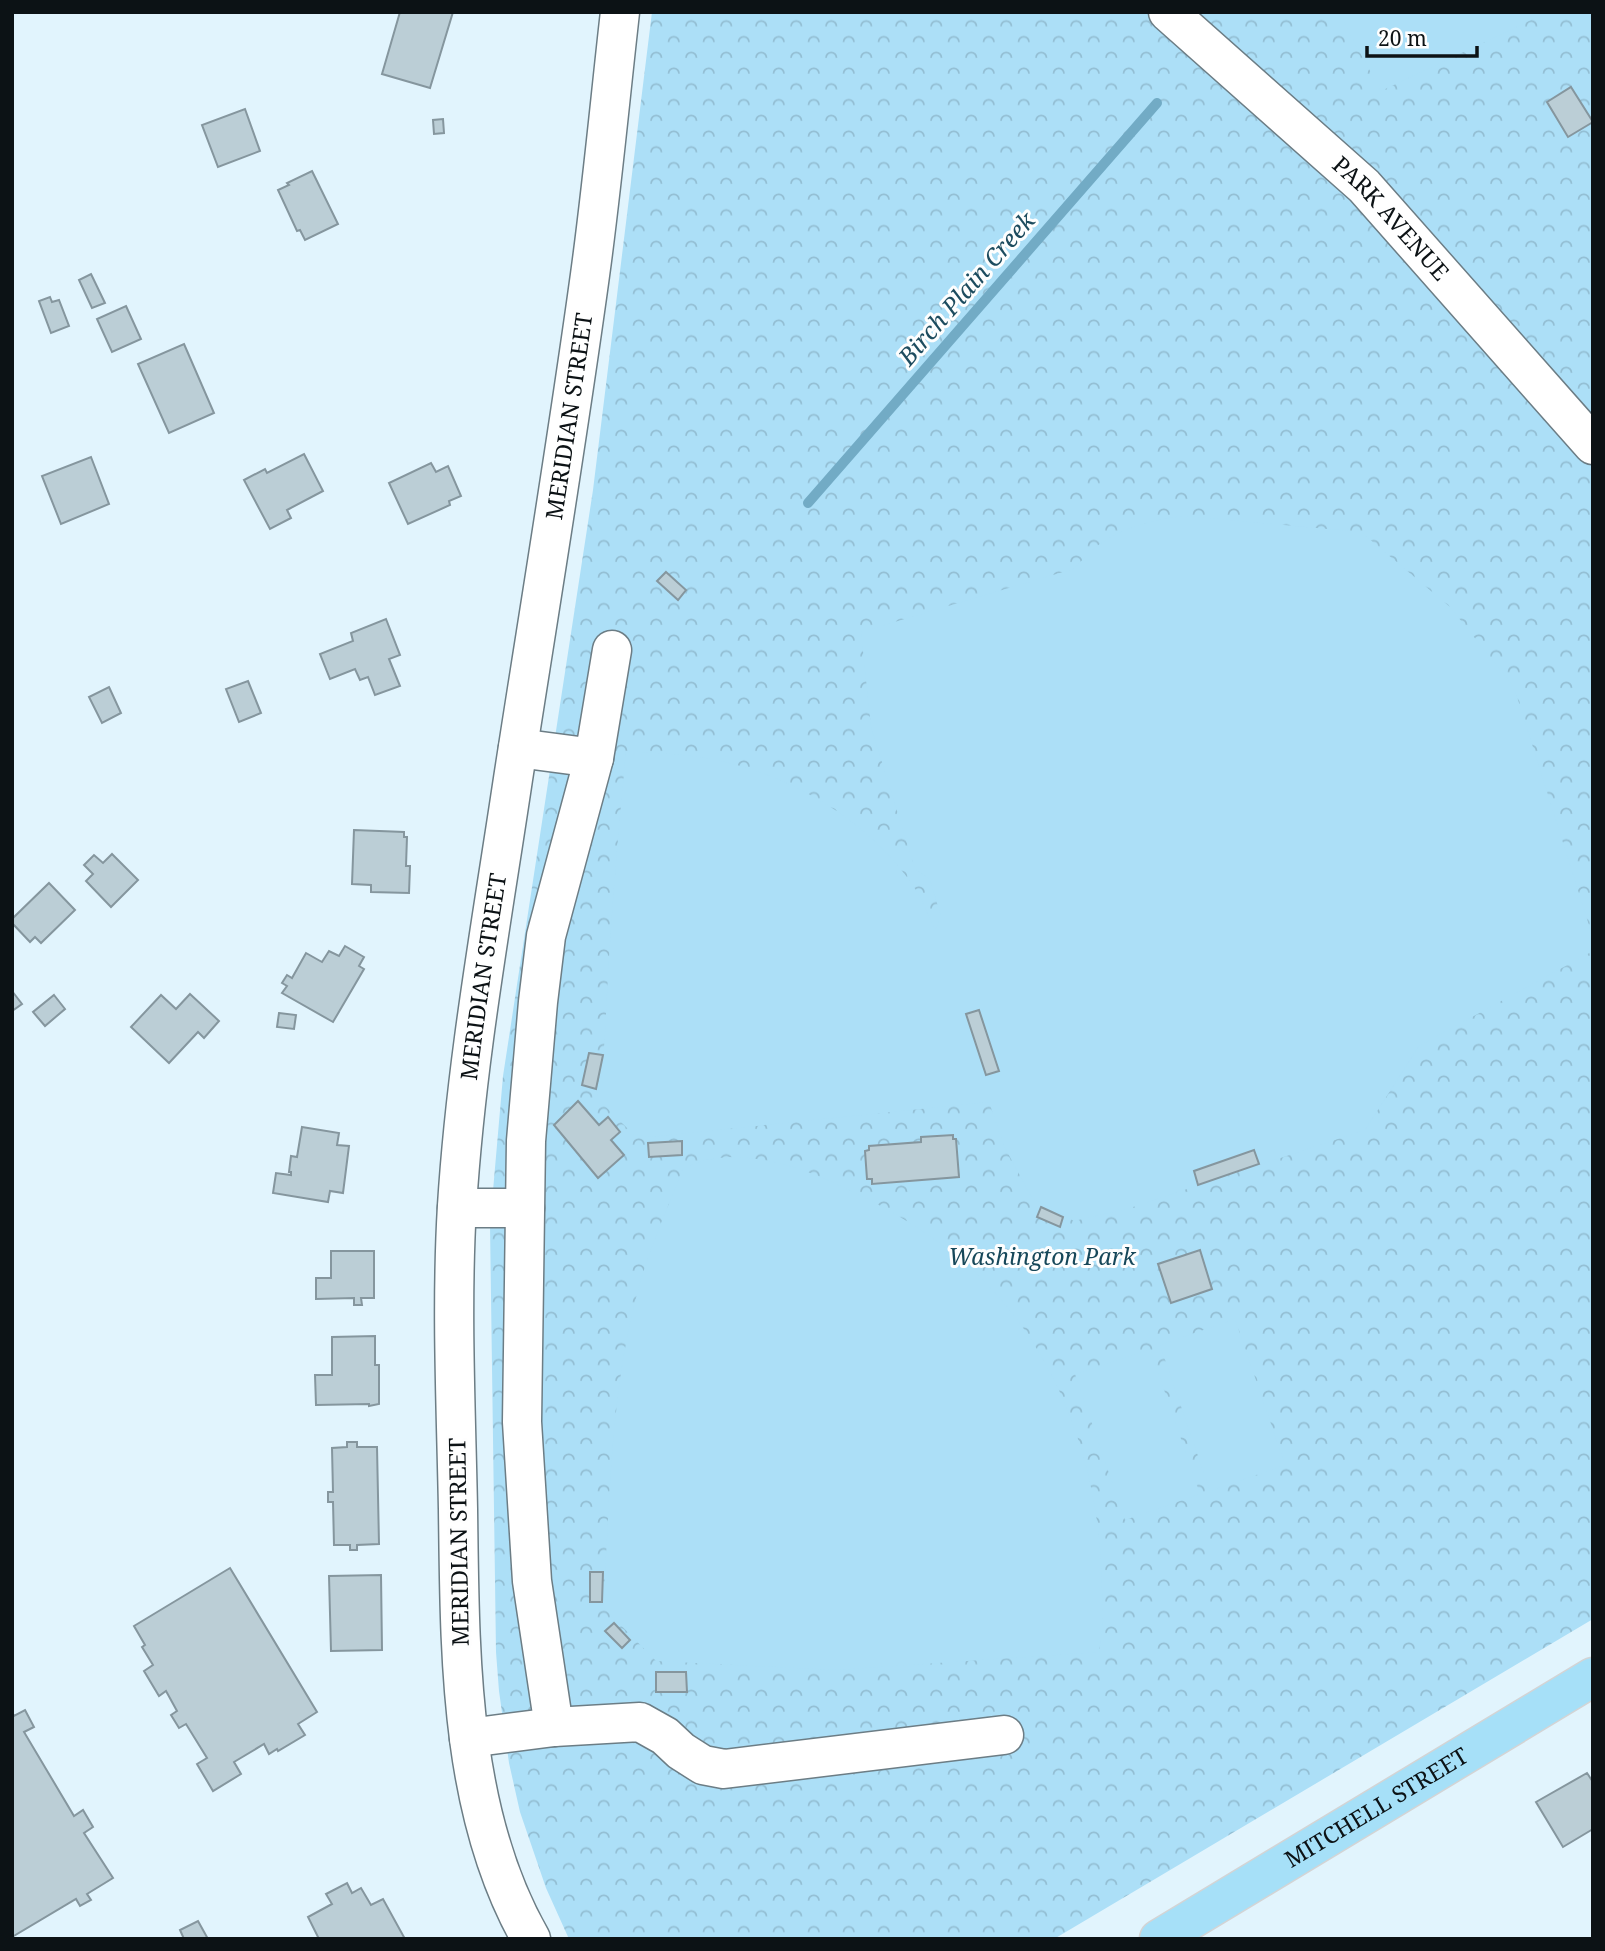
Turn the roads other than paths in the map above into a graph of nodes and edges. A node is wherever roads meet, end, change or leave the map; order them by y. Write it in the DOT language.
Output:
graph roads {
  1 [pos="620,12"];
  2 [pos="1168,12"];
  3 [pos="1593,445"];
  4 [pos="612,650"];
  5 [pos="518,748"];
  6 [pos="594,758"];
  7 [pos="457,1208"];
  8 [pos="525,1208"];
  9 [pos="1593,1677"];
  10 [pos="554,1727"];
  11 [pos="1004,1735"];
  12 [pos="469,1738"];
  13 [pos="531,1939"];
  14 [pos="1159,1939"];
  1 -- 5 [label="street, MERIDIAN STREET"];
  2 -- 3 [label="street, PARK AVENUE"];
  4 -- 6 [label="street"];
  5 -- 6 [label="street"];
  5 -- 7 [label="street, MERIDIAN STREET"];
  6 -- 8 [label="street"];
  7 -- 8 [label="street"];
  7 -- 12 [label="street, MERIDIAN STREET"];
  8 -- 10 [label="street"];
  9 -- 14 [label="main road, MITCHELL STREET"];
  10 -- 11 [label="street"];
  10 -- 12 [label="street"];
  12 -- 13 [label="street, MERIDIAN STREET"];
}
